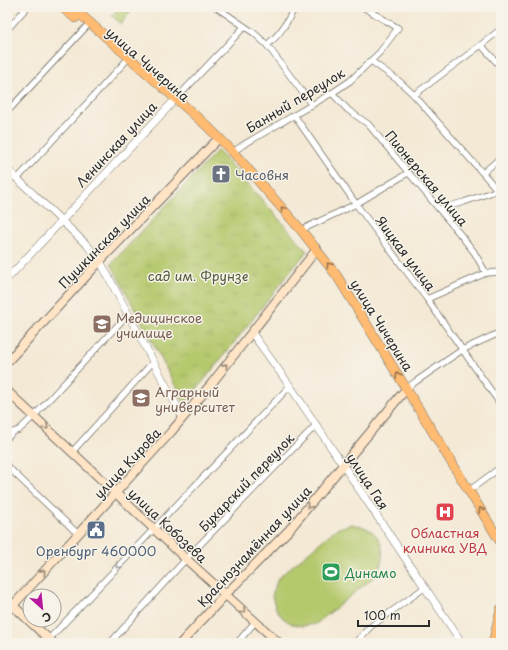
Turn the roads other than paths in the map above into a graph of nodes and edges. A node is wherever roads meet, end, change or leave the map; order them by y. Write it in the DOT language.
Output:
graph roads {
  1 [pos="27,7"];
  2 [pos="62,7"];
  3 [pos="72,7"];
  4 [pos="216,7"];
  5 [pos="295,7"];
  6 [pos="363,7"];
  7 [pos="86,27"];
  8 [pos="244,27"];
  9 [pos="501,29"];
  10 [pos="7,30"];
  11 [pos="267,45"];
  12 [pos="481,45"];
  13 [pos="372,61"];
  14 [pos="125,62"];
  15 [pos="501,67"];
  16 [pos="332,93"];
  17 [pos="414,95"];
  18 [pos="174,101"];
  19 [pos="312,105"];
  20 [pos="7,112"];
  21 [pos="294,115"];
  22 [pos="218,139"];
  23 [pos="233,152"];
  24 [pos="501,157"];
  25 [pos="7,169"];
  26 [pos="408,173"];
  27 [pos="483,173"];
  28 [pos="17,179"];
  29 [pos="500,191"];
  30 [pos="356,204"];
  31 [pos="439,208"];
  32 [pos="61,221"];
  33 [pos="301,230"];
  34 [pos="317,249"];
  35 [pos="100,261"];
  36 [pos="501,272"];
  37 [pos="486,273"];
  38 [pos="7,279"];
  39 [pos="427,299"];
  40 [pos="128,314"];
  41 [pos="252,333"];
  42 [pos="500,334"];
  43 [pos="462,350"];
  44 [pos="7,362"];
  45 [pos="153,362"];
  46 [pos="290,386"];
  47 [pos="406,389"];
  48 [pos="7,391"];
  49 [pos="501,405"];
  50 [pos="34,416"];
  51 [pos="183,418"];
  52 [pos="316,425"];
  53 [pos="7,438"];
  54 [pos="72,452"];
  55 [pos="342,465"];
  56 [pos="7,466"];
  57 [pos="501,467"];
  58 [pos="470,490"];
  59 [pos="116,492"];
  60 [pos="154,528"];
  61 [pos="78,534"];
  62 [pos="501,543"];
  63 [pos="186,559"];
  64 [pos="424,588"];
  65 [pos="226,594"];
  66 [pos="10,603"];
  67 [pos="501,609"];
  68 [pos="7,612"];
  69 [pos="255,622"];
  70 [pos="51,641"];
  71 [pos="110,643"];
  72 [pos="181,643"];
  73 [pos="237,643"];
  74 [pos="279,643"];
  75 [pos="355,643"];
  76 [pos="462,643"];
  77 [pos="493,643"];
  1 -- 10 [label="street"];
  2 -- 7 [label="main road, улица Чичерина"];
  3 -- 18 [label="main road, улица Чичерина"];
  4 -- 8 [label="street"];
  5 -- 11 [label="street"];
  6 -- 13 [label="street, Банный переулок"];
  7 -- 14 [label="main road, улица Чичерина"];
  7 -- 20 [label="street"];
  8 -- 11 [label="street"];
  8 -- 18 [label="street, Ленинская улица"];
  9 -- 12 [label="street"];
  11 -- 19 [label="street"];
  12 -- 15 [label="street"];
  12 -- 17 [label="street"];
  13 -- 16 [label="street, Банный переулок"];
  13 -- 17 [label="street"];
  14 -- 18 [label="main road, улица Чичерина"];
  14 -- 28 [label="street"];
  16 -- 19 [label="street, Банный переулок"];
  16 -- 26 [label="street, Пионерская улица"];
  17 -- 27 [label="street"];
  18 -- 22 [label="main road, улица Чичерина"];
  18 -- 32 [label="street, Ленинская улица"];
  19 -- 21 [label="street, Банный переулок"];
  21 -- 23 [label="street, Банный переулок"];
  21 -- 30 [label="street, Яицкая улица"];
  22 -- 23 [label="main road, улица Чичерина"];
  22 -- 35 [label="main road, Пушкинская улица"];
  33 -- 23 [label="main road, улица Чичерина, one-way"];
  24 -- 27 [label="street"];
  25 -- 28 [label="street"];
  26 -- 30 [label="street"];
  26 -- 31 [label="street, Пионерская улица"];
  27 -- 29 [label="street"];
  28 -- 32 [label="street"];
  29 -- 31 [label="street"];
  30 -- 33 [label="street"];
  30 -- 39 [label="street, Яицкая улица"];
  31 -- 37 [label="street, Пионерская улица"];
  32 -- 35 [label="street"];
  32 -- 38 [label="street, Ленинская улица"];
  33 -- 34 [label="main road, улица Чичерина"];
  34 -- 41 [label="main road, улица Кирова"];
  47 -- 34 [label="main road, улица Чичерина, one-way"];
  35 -- 40 [label="street"];
  35 -- 44 [label="main road, Пушкинская улица"];
  36 -- 37 [label="street"];
  37 -- 39 [label="street"];
  39 -- 43 [label="street, Яицкая улица"];
  40 -- 45 [label="street"];
  40 -- 50 [label="street"];
  41 -- 46 [label="street, улица Гая"];
  51 -- 41 [label="main road, улица Кирова, one-way"];
  42 -- 43 [label="street"];
  43 -- 47 [label="street"];
  43 -- 49 [label="street, Яицкая улица"];
  45 -- 51 [label="street"];
  45 -- 54 [label="street"];
  46 -- 52 [label="street, улица Гая"];
  46 -- 60 [label="street"];
  47 -- 55 [label="main road, Краснознамённая улица"];
  47 -- 58 [label="main road, улица Чичерина"];
  48 -- 50 [label="main road, улица Кобозева"];
  50 -- 53 [label="street"];
  50 -- 54 [label="main road, улица Кобозева, one-way"];
  51 -- 59 [label="main road, улица Кирова"];
  52 -- 55 [label="street, улица Гая"];
  52 -- 63 [label="street, Бухарский переулок"];
  54 -- 59 [label="main road, улица Кобозева"];
  55 -- 64 [label="street, улица Гая"];
  55 -- 65 [label="main road, Краснознамённая улица, one-way"];
  56 -- 61 [label="street"];
  57 -- 58 [label="street"];
  62 -- 58 [label="main road, улица Чичерина, one-way"];
  59 -- 60 [label="main road, улица Кобозева"];
  59 -- 61 [label="main road, улица Кирова"];
  60 -- 63 [label="main road, улица Кобозева"];
  60 -- 70 [label="street, one-way"];
  66 -- 61 [label="main road, улица Кирова, one-way"];
  63 -- 65 [label="main road, улица Кобозева"];
  63 -- 71 [label="street, Бухарский переулок"];
  64 -- 75 [label="street"];
  64 -- 76 [label="street, улица Гая"];
  65 -- 69 [label="main road, улица Кобозева, one-way"];
  65 -- 72 [label="main road, Краснознамённая улица"];
  66 -- 68 [label="main road, улица Кирова"];
  66 -- 70 [label="main road"];
  67 -- 77 [label="main road"];
  69 -- 73 [label="street"];
  69 -- 74 [label="main road, улица Кобозева"];
}
